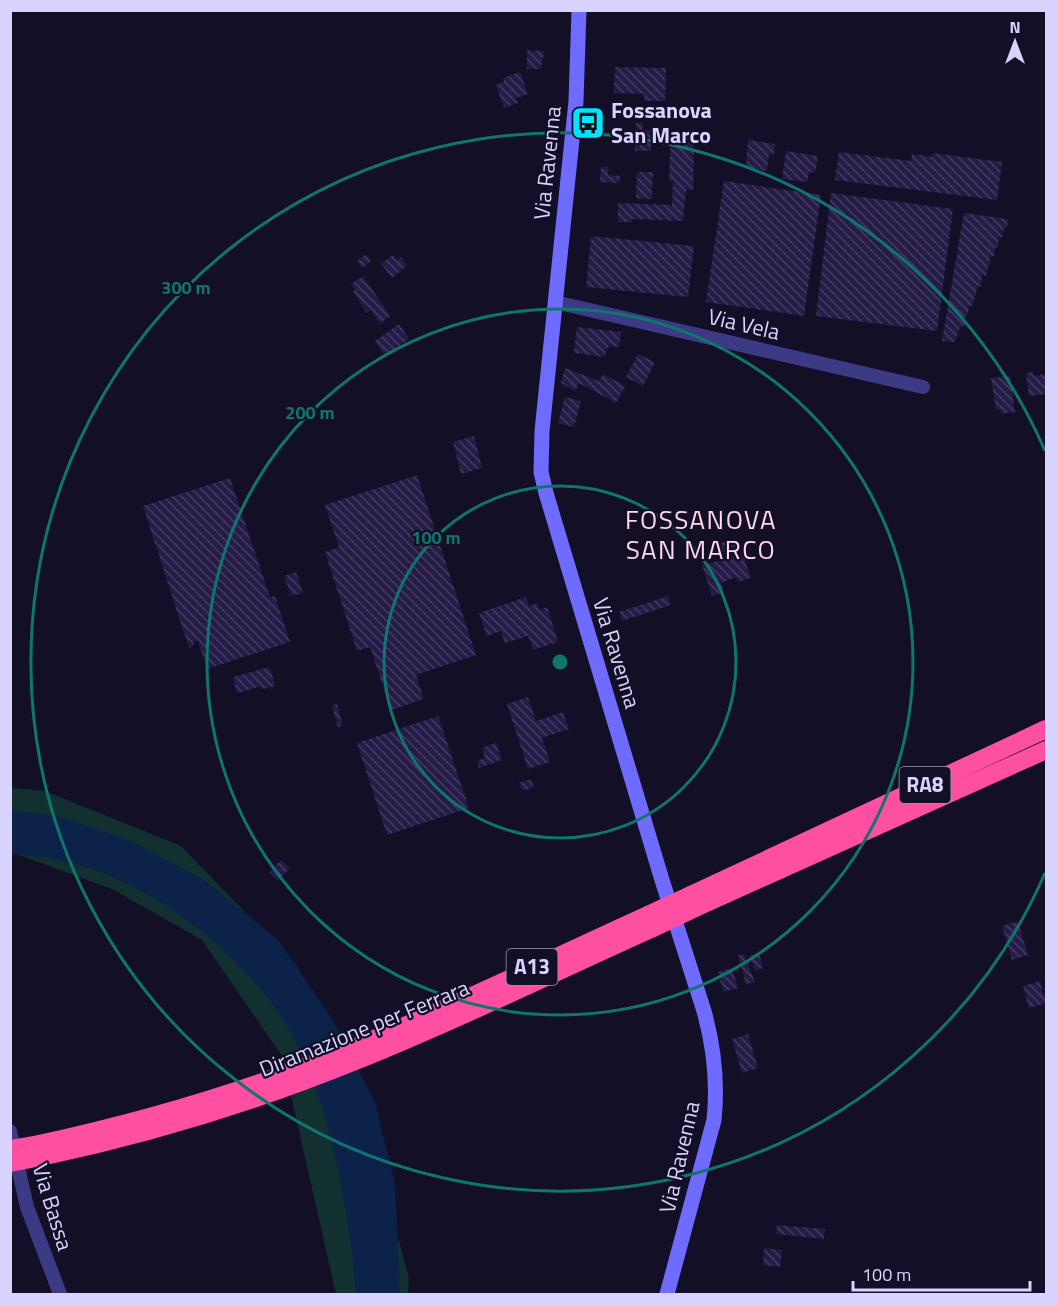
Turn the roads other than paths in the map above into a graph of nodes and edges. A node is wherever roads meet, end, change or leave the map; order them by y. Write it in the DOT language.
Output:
graph roads {
  1 [pos="579,10"];
  2 [pos="555,302"];
  3 [pos="923,387"];
  4 [pos="1047,729"];
  5 [pos="1047,750"];
  6 [pos="720,889"];
  7 [pos="10,1131"];
  8 [pos="10,1149"];
  9 [pos="40,1151"];
  10 [pos="10,1163"];
  11 [pos="60,1294"];
  12 [pos="667,1294"];
  1 -- 2 [label="main road, Via Ravenna"];
  2 -- 3 [label="street, Via Vela"];
  2 -- 12 [label="main road, Via Ravenna"];
  4 -- 6 [label="highway, RA8"];
  5 -- 6 [label="highway, RA8"];
  6 -- 9 [label="highway, Diramazione per Ferrara / A13, bridge"];
  7 -- 11 [label="street, Via Bassa"];
  8 -- 9 [label="highway, Diramazione per Ferrara / A13, bridge"];
  9 -- 10 [label="highway, Diramazione per Ferrara / A13, bridge"];
}
